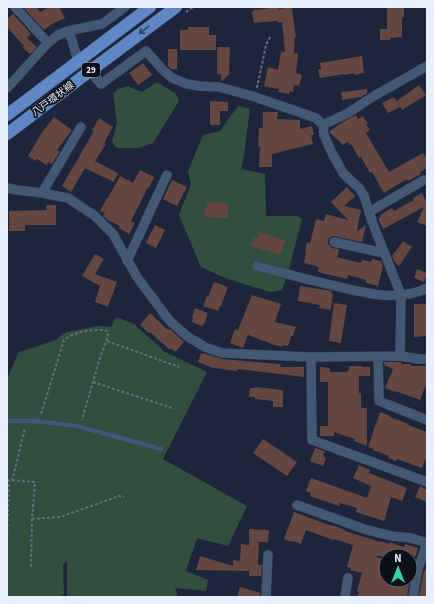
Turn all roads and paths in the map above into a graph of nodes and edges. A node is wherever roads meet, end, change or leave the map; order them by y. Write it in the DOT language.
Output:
graph roads {
  1 [pos="15,7"];
  2 [pos="125,7"];
  3 [pos="150,7"];
  4 [pos="176,7"];
  5 [pos="68,31"];
  6 [pos="271,35"];
  7 [pos="48,43"];
  8 [pos="78,61"];
  9 [pos="427,66"];
  10 [pos="90,71"];
  11 [pos="7,87"];
  12 [pos="255,97"];
  13 [pos="7,115"];
  14 [pos="323,125"];
  15 [pos="81,127"];
  16 [pos="7,134"];
  17 [pos="167,175"];
  18 [pos="424,180"];
  19 [pos="7,188"];
  20 [pos="42,193"];
  21 [pos="369,212"];
  22 [pos="334,242"];
  23 [pos="384,252"];
  24 [pos="127,261"];
  25 [pos="257,266"];
  26 [pos="427,288"];
  27 [pos="401,295"];
  28 [pos="107,341"];
  29 [pos="400,356"];
  30 [pos="311,357"];
  31 [pos="378,357"];
  32 [pos="427,359"];
  33 [pos="179,367"];
  34 [pos="93,382"];
  35 [pos="172,408"];
  36 [pos="427,420"];
  37 [pos="7,421"];
  38 [pos="26,421"];
  39 [pos="39,421"];
  40 [pos="80,427"];
  41 [pos="161,449"];
  42 [pos="12,481"];
  43 [pos="427,482"];
  44 [pos="124,497"];
  45 [pos="297,505"];
  46 [pos="32,519"];
  47 [pos="268,555"];
  48 [pos="31,567"];
  49 [pos="348,578"];
  50 [pos="7,597"];
  51 [pos="266,597"];
  52 [pos="345,597"];
  53 [pos="413,597"];
  1 -- 7 [label="street"];
  2 -- 5 [label="street"];
  3 -- 8 [label="main road, 八戸環状線 / 29"];
  4 -- 10 [label="main road, 八戸環状線 / 29, one-way"];
  5 -- 7 [label="street"];
  5 -- 8 [label="street"];
  6 -- 12 [label="path"];
  7 -- 11 [label="street"];
  8 -- 13 [label="main road, 八戸環状線 / 29"];
  9 -- 14 [label="street"];
  10 -- 12 [label="street"];
  10 -- 16 [label="main road, 八戸環状線 / 29"];
  12 -- 14 [label="street"];
  14 -- 21 [label="street"];
  15 -- 20 [label="street"];
  17 -- 24 [label="street"];
  18 -- 21 [label="street"];
  19 -- 20 [label="street"];
  20 -- 24 [label="street"];
  21 -- 23 [label="street"];
  22 -- 23 [label="street"];
  23 -- 27 [label="street"];
  24 -- 30 [label="street"];
  25 -- 27 [label="street"];
  26 -- 27 [label="street"];
  27 -- 29 [label="street"];
  28 -- 33 [label="path"];
  28 -- 34 [label="path"];
  28 -- 39 [label="path"];
  29 -- 31 [label="street"];
  29 -- 32 [label="street"];
  30 -- 31 [label="street"];
  30 -- 43 [label="street"];
  31 -- 36 [label="street"];
  34 -- 35 [label="path"];
  34 -- 40 [label="path"];
  37 -- 38 [label="lane"];
  38 -- 39 [label="lane"];
  38 -- 42 [label="path"];
  39 -- 40 [label="lane"];
  40 -- 41 [label="lane"];
  42 -- 46 [label="path"];
  42 -- 50 [label="path"];
  44 -- 46 [label="path"];
  45 -- 53 [label="street"];
  46 -- 48 [label="path"];
  47 -- 51 [label="street"];
  49 -- 52 [label="street"];
}
